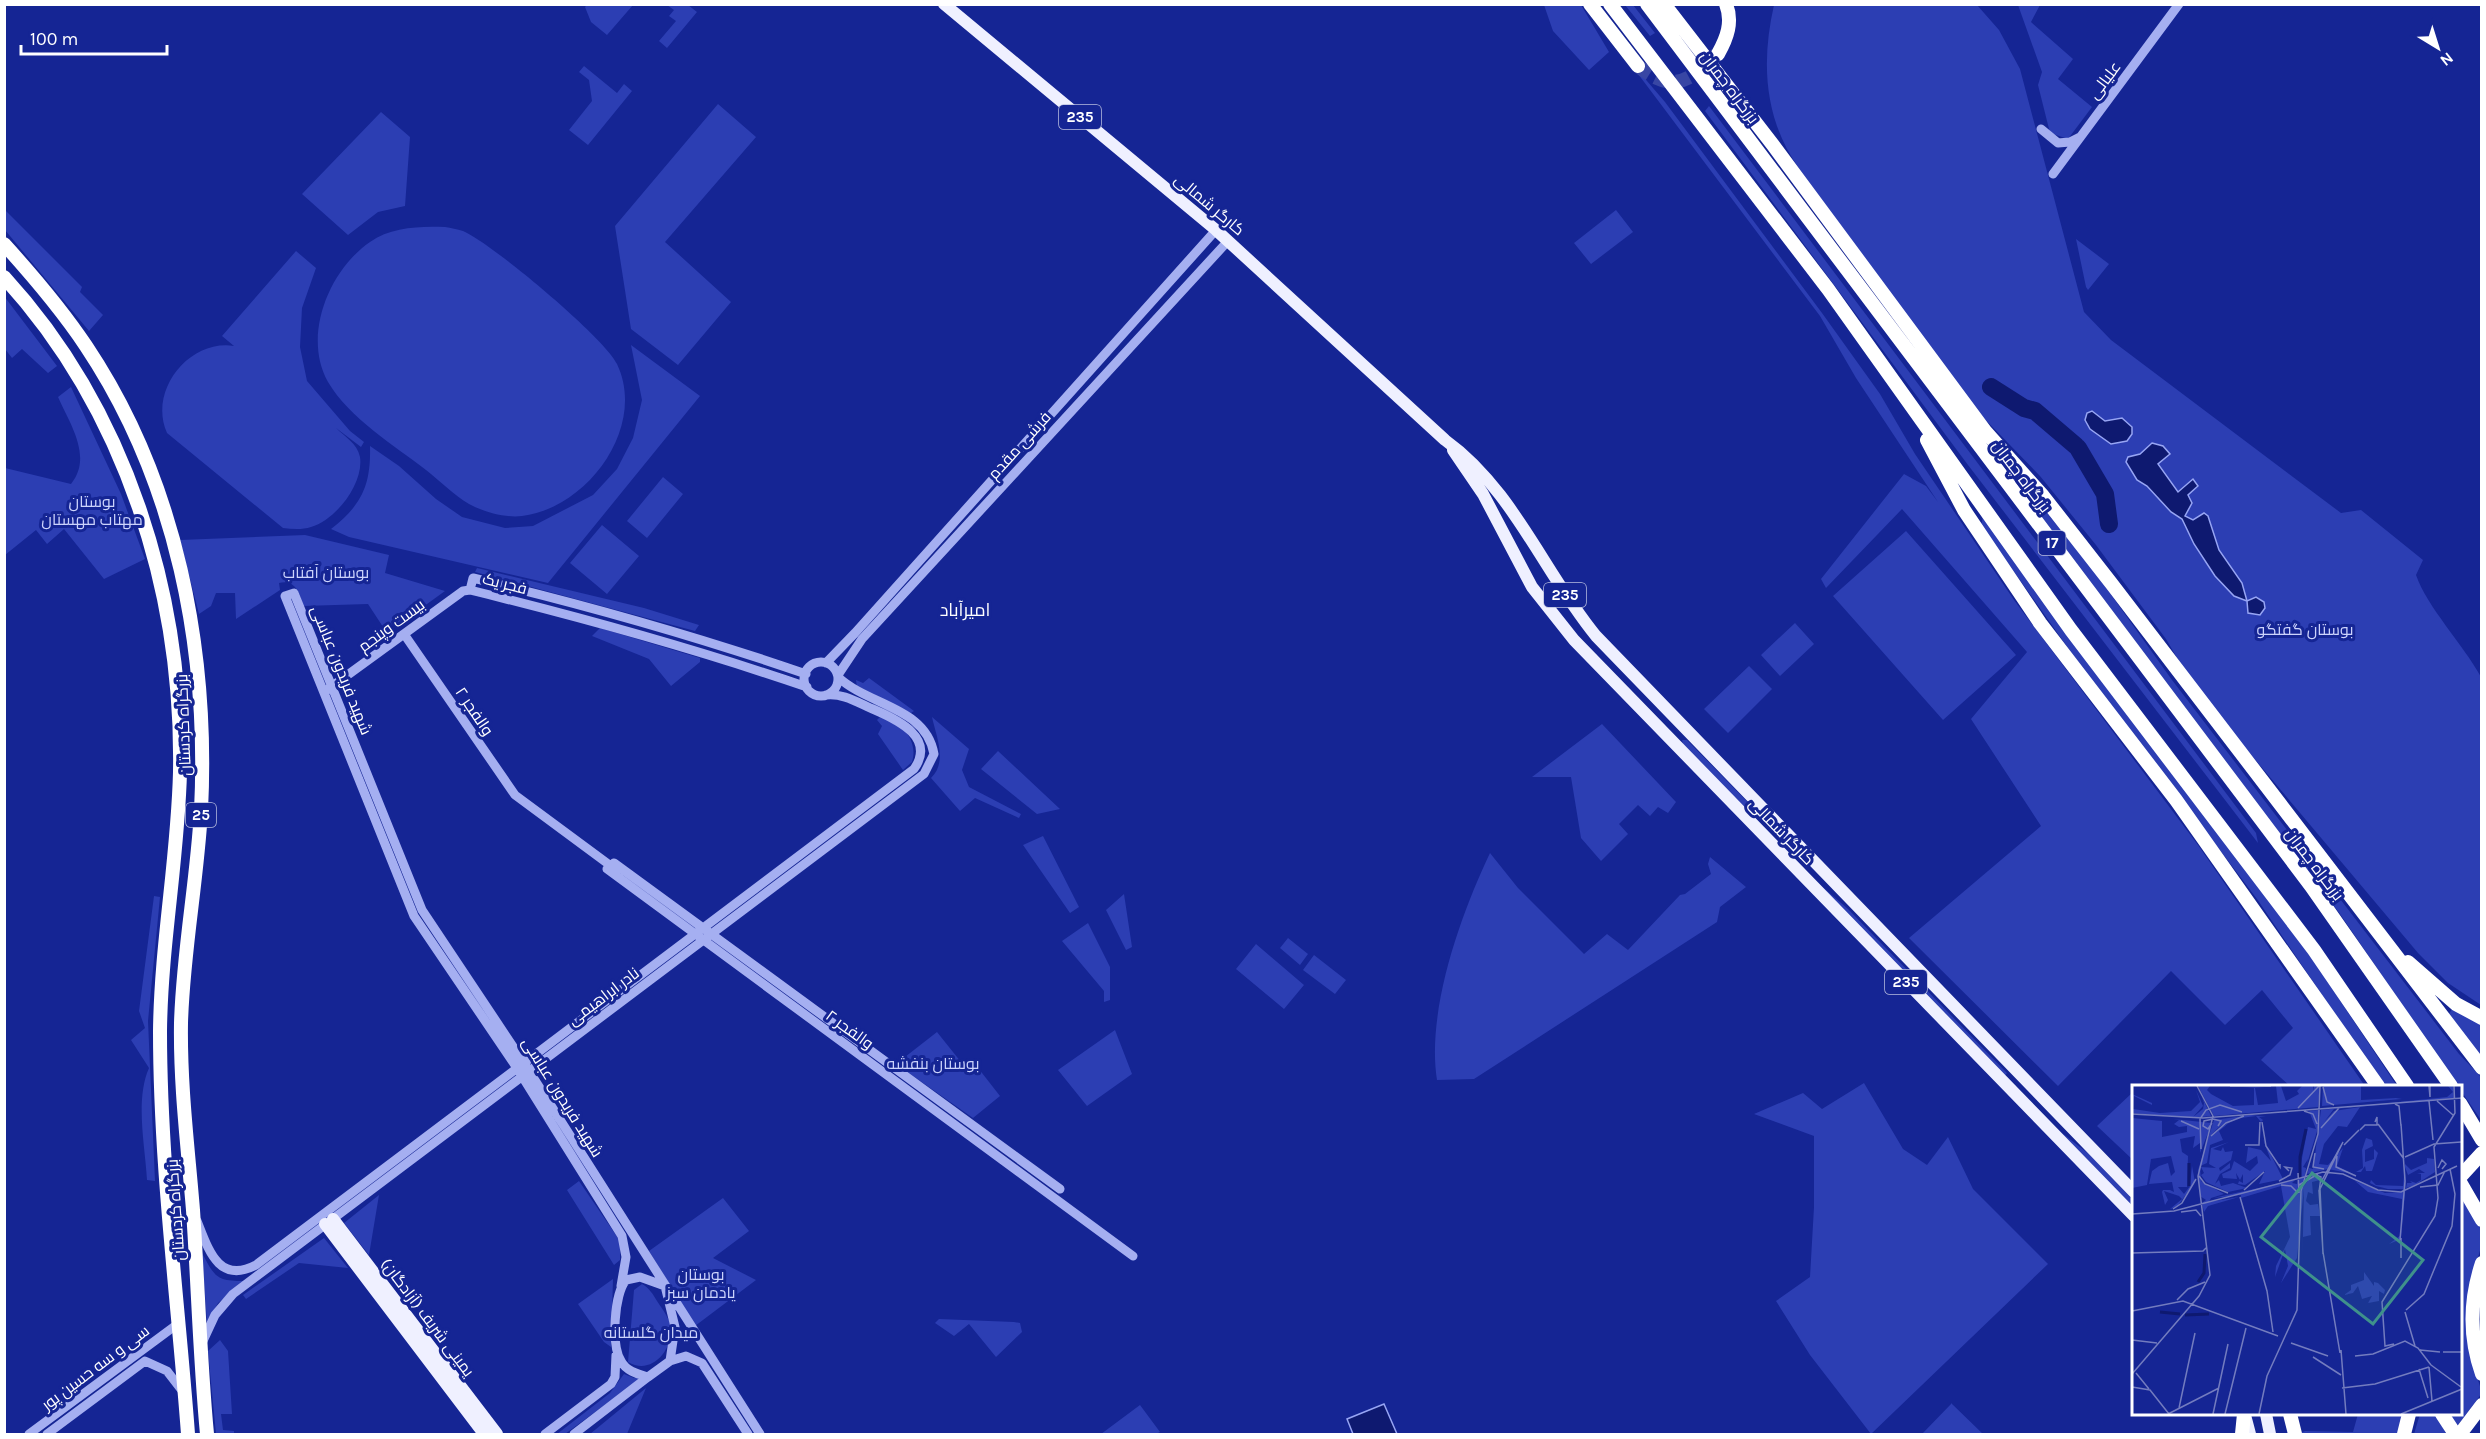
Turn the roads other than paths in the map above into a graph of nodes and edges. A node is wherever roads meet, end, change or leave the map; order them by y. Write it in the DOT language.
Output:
graph roads {
  1 [pos="944,4"];
  2 [pos="1590,4"];
  3 [pos="1610,4"];
  4 [pos="1647,4"];
  5 [pos="1664,4"];
  6 [pos="1726,4"];
  7 [pos="2179,4"];
  8 [pos="1718,54"];
  9 [pos="1638,66"];
  10 [pos="2041,129"];
  11 [pos="2082,135"];
  12 [pos="2053,174"];
  13 [pos="1216,230"];
  14 [pos="1228,241"];
  15 [pos="4,244"];
  16 [pos="4,277"];
  17 [pos="1900,390"];
  18 [pos="1445,440"];
  19 [pos="1521,527"];
  20 [pos="1504,537"];
  21 [pos="470,590"];
  22 [pos="599,608"];
  23 [pos="595,621"];
  24 [pos="404,634"];
  25 [pos="726,646"];
  26 [pos="717,657"];
  27 [pos="826,663"];
  28 [pos="806,674"];
  29 [pos="838,676"];
  30 [pos="332,687"];
  31 [pos="807,687"];
  32 [pos="323,693"];
  33 [pos="826,695"];
  34 [pos="373,786"];
  35 [pos="364,793"];
  36 [pos="413,887"];
  37 [pos="405,893"];
  38 [pos="2372,923"];
  39 [pos="703,934"];
  40 [pos="462,978"];
  41 [pos="795,1001"];
  42 [pos="2481,1018"];
  43 [pos="887,1062"];
  44 [pos="2481,1068"];
  45 [pos="878,1069"];
  46 [pos="523,1070"];
  47 [pos="2377,1085"];
  48 [pos="2407,1085"];
  49 [pos="2450,1085"];
  50 [pos="2462,1107"];
  51 [pos="2054,1110"];
  52 [pos="2043,1122"];
  53 [pos="2481,1140"];
  54 [pos="2481,1153"];
  55 [pos="582,1163"];
  56 [pos="2462,1175"];
  57 [pos="2462,1186"];
  58 [pos="1060,1189"];
  59 [pos="2132,1191"];
  60 [pos="193,1210"];
  61 [pos="2132,1215"];
  62 [pos="326,1218"];
  63 [pos="2481,1220"];
  64 [pos="1133,1256"];
  65 [pos="2481,1264"];
  66 [pos="621,1286"];
  67 [pos="665,1286"];
  68 [pos="179,1323"];
  69 [pos="616,1349"];
  70 [pos="199,1350"];
  71 [pos="670,1361"];
  72 [pos="2481,1374"];
  73 [pos="648,1377"];
  74 [pos="185,1394"];
  75 [pos="2481,1405"];
  76 [pos="2244,1415"];
  77 [pos="2245,1415"];
  78 [pos="2266,1415"];
  79 [pos="2290,1415"];
  80 [pos="2409,1415"];
  81 [pos="2443,1415"];
  82 [pos="752,1421"];
  83 [pos="746,1431"];
  84 [pos="29,1434"];
  85 [pos="47,1434"];
  86 [pos="188,1434"];
  87 [pos="207,1434"];
  88 [pos="484,1434"];
  89 [pos="497,1434"];
  90 [pos="545,1434"];
  91 [pos="574,1434"];
  92 [pos="760,1434"];
  93 [pos="2242,1434"];
  94 [pos="2250,1434"];
  95 [pos="2270,1434"];
  96 [pos="2295,1434"];
  97 [pos="2404,1434"];
  98 [pos="2455,1434"];
  99 [pos="2460,1434"];
  1 -- 13 [label="main road, کارگر شمالی / 235"];
  2 -- 9 [label="highway"];
  3 -- 17 [label="highway, 17"];
  4 -- 49 [label="highway, بزرگراه چمران / 17"];
  5 -- 38 [label="highway"];
  6 -- 8 [label="highway"];
  7 -- 11 [label="street, علیالی"];
  10 -- 11 [label="street"];
  11 -- 12 [label="street, علیالی"];
  13 -- 14 [label="main road, کارگر شمالی / 235"];
  13 -- 27 [label="street, فرشی مقدم"];
  14 -- 18 [label="main road, کارگر شمالی / 235"];
  14 -- 29 [label="street, فرشی مقدم"];
  15 -- 60 [label="highway, بزرگراه کردستان / 25"];
  16 -- 68 [label="highway, بزرگراه کردستان / 25"];
  17 -- 47 [label="highway"];
  17 -- 48 [label="highway, 17"];
  18 -- 19 [label="main road, کارگر شمالی / 235"];
  18 -- 20 [label="main road, کارگر شمالی / 235"];
  19 -- 20 [label="main road"];
  19 -- 51 [label="main road, کارگر شمالی / 235"];
  20 -- 52 [label="main road, کارگر شمالی / 235"];
  21 -- 22 [label="street, فجر یک"];
  21 -- 23 [label="street, فجر یک"];
  21 -- 24 [label="street, بیست وپنجم"];
  22 -- 23 [label="street"];
  22 -- 25 [label="street, فجر یک"];
  23 -- 26 [label="street, فجر یک"];
  24 -- 30 [label="street, بیست وپنجم"];
  24 -- 39 [label="street, والفجر ۲"];
  25 -- 26 [label="street"];
  25 -- 28 [label="street, فجر یک"];
  26 -- 31 [label="street, فجر یک"];
  27 -- 28 [label="street"];
  27 -- 29 [label="street"];
  28 -- 31 [label="street"];
  29 -- 33 [label="street"];
  29 -- 39 [label="street, نادر ابراهیمی"];
  30 -- 32 [label="street, بیست وپنجم"];
  30 -- 32 [label="street, شهید فریدون عباسی"];
  30 -- 34 [label="street, شهید فریدون عباسی"];
  31 -- 33 [label="street"];
  32 -- 35 [label="street, شهید فریدون عباسی"];
  33 -- 39 [label="street, نادر ابراهیمی"];
  34 -- 35 [label="street"];
  34 -- 36 [label="street, شهید فریدون عباسی"];
  35 -- 37 [label="street, شهید فریدون عباسی"];
  36 -- 37 [label="street"];
  36 -- 40 [label="street, شهید فریدون عباسی"];
  37 -- 40 [label="street, شهید فریدون عباسی"];
  38 -- 42 [label="highway"];
  38 -- 44 [label="highway"];
  39 -- 41 [label="street, والفجر ۲"];
  39 -- 46 [label="street, نادر ابراهیمی"];
  40 -- 46 [label="street, شهید فریدون عباسی"];
  41 -- 43 [label="street, والفجر ۲"];
  41 -- 45 [label="street, والفجر ۲"];
  43 -- 45 [label="street"];
  43 -- 58 [label="street, والفجر ۲"];
  45 -- 64 [label="street, والفجر ۲"];
  46 -- 55 [label="street, شهید فریدون عباسی"];
  46 -- 62 [label="street, نادر ابراهیمی"];
  50 -- 53 [label="highway"];
  51 -- 52 [label="main road"];
  51 -- 59 [label="main road, کارگر شمالی / 235"];
  52 -- 61 [label="main road, کارگر شمالی / 235"];
  54 -- 56 [label="highway"];
  55 -- 66 [label="street, شهید فریدون عباسی"];
  55 -- 67 [label="street, شهید فریدون عباسی"];
  57 -- 63 [label="highway"];
  60 -- 62 [label="street, نادر ابراهیمی"];
  60 -- 70 [label="highway, بزرگراه کردستان / 25"];
  62 -- 70 [label="street, نادر ابراهیمی"];
  62 -- 88 [label="main road, یمینی شریف (آزادگان)"];
  62 -- 89 [label="main road, یمینی شریف (آزادگان)"];
  65 -- 72 [label="highway"];
  66 -- 67 [label="street"];
  66 -- 69 [label="street"];
  67 -- 71 [label="street"];
  67 -- 82 [label="street, شهید فریدون عباسی"];
  68 -- 74 [label="highway, بزرگراه کردستان / 25"];
  68 -- 84 [label="street, سی و سه حسین پور"];
  69 -- 73 [label="street"];
  69 -- 90 [label="street"];
  70 -- 87 [label="highway, بزرگراه کردستان / 25"];
  71 -- 73 [label="street"];
  71 -- 83 [label="street"];
  73 -- 91 [label="street"];
  74 -- 85 [label="street, سی و سه حسین پور"];
  74 -- 86 [label="highway, بزرگراه کردستان / 25"];
  75 -- 99 [label="highway"];
  76 -- 93 [label="highway"];
  77 -- 94 [label="main road"];
  78 -- 95 [label="main road"];
  79 -- 96 [label="highway"];
  80 -- 97 [label="highway"];
  81 -- 98 [label="highway"];
  82 -- 83 [label="street"];
  82 -- 92 [label="street, شهید فریدون عباسی"];
}
